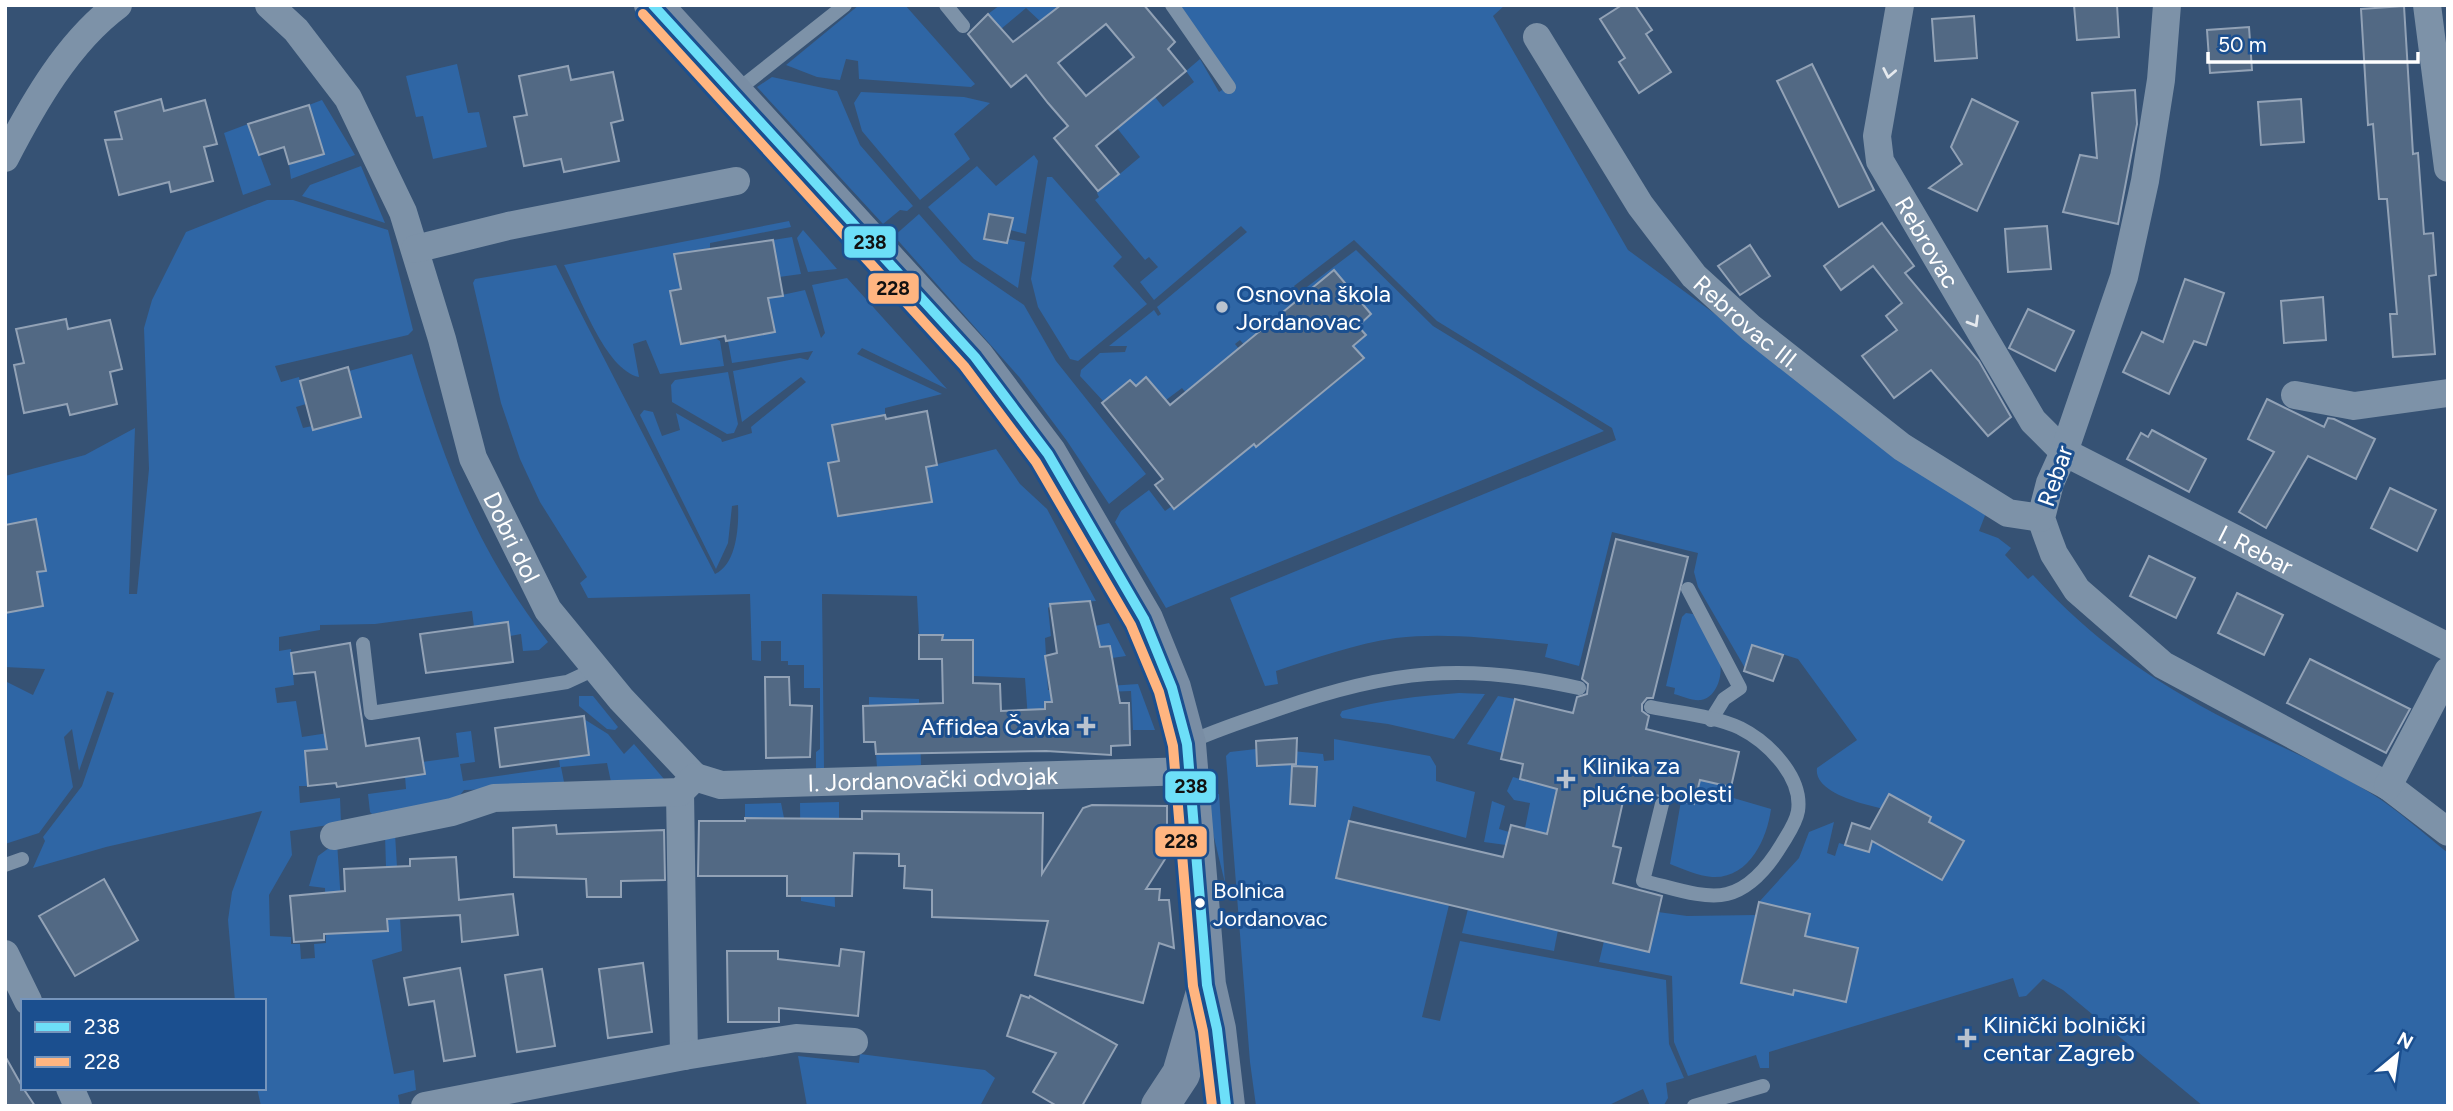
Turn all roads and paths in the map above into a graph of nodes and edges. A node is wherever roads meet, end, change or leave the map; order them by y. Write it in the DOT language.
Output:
graph roads {
  1 [pos="118,5"];
  2 [pos="269,5"];
  3 [pos="653,5"];
  4 [pos="845,5"];
  5 [pos="946,5"];
  6 [pos="1172,5"];
  7 [pos="1900,5"];
  8 [pos="2167,5"];
  9 [pos="2427,5"];
  10 [pos="963,26"];
  11 [pos="1536,37"];
  12 [pos="1229,87"];
  13 [pos="734,93"];
  14 [pos="5,159"];
  15 [pos="2448,168"];
  16 [pos="736,181"];
  17 [pos="415,249"];
  18 [pos="2448,393"];
  19 [pos="2295,395"];
  20 [pos="2064,452"];
  21 [pos="2041,517"];
  22 [pos="1688,589"];
  23 [pos="363,644"];
  24 [pos="2448,647"];
  25 [pos="596,669"];
  26 [pos="2448,671"];
  27 [pos="1579,688"];
  28 [pos="1651,707"];
  29 [pos="1711,720"];
  30 [pos="1189,757"];
  31 [pos="688,785"];
  32 [pos="2388,786"];
  33 [pos="1662,804"];
  34 [pos="2448,832"];
  35 [pos="334,836"];
  36 [pos="22,859"];
  37 [pos="5,864"];
  38 [pos="5,954"];
  39 [pos="1206,985"];
  40 [pos="27,999"];
  41 [pos="854,1042"];
  42 [pos="684,1056"];
  43 [pos="1763,1086"];
  44 [pos="71,1090"];
  45 [pos="1162,1103"];
  46 [pos="78,1106"];
  47 [pos="425,1106"];
  48 [pos="1226,1106"];
  49 [pos="1694,1106"];
  1 -- 14 [label="street"];
  2 -- 17 [label="street, Dobri dol"];
  3 -- 13 [label="main road"];
  4 -- 13 [label="lane"];
  5 -- 10 [label="lane"];
  6 -- 12 [label="lane"];
  7 -- 20 [label="street, Rebrovac, one-way"];
  8 -- 20 [label="street, Rebar"];
  9 -- 15 [label="street"];
  11 -- 21 [label="street, Rebrovac III."];
  13 -- 30 [label="main road"];
  16 -- 17 [label="street"];
  17 -- 25 [label="street, Dobri dol"];
  18 -- 19 [label="street"];
  20 -- 21 [label="street, Rebar"];
  20 -- 24 [label="street, I. Rebar"];
  21 -- 32 [label="street, Rebar"];
  22 -- 29 [label="lane"];
  23 -- 25 [label="lane"];
  25 -- 31 [label="street, Dobri dol"];
  26 -- 32 [label="street"];
  27 -- 30 [label="lane"];
  28 -- 29 [label="lane"];
  29 -- 33 [label="lane"];
  30 -- 31 [label="street, I. Jordanovački odvojak"];
  30 -- 39 [label="main road"];
  31 -- 35 [label="street, I. Jordanovački odvojak"];
  31 -- 42 [label="street"];
  32 -- 34 [label="street, Rebar"];
  36 -- 37 [label="lane"];
  38 -- 40 [label="street"];
  39 -- 45 [label="main road"];
  39 -- 48 [label="main road"];
  41 -- 42 [label="street"];
  42 -- 47 [label="street"];
  43 -- 49 [label="lane"];
  44 -- 46 [label="street"];
  45 -- 48 [label="main road"];
}
